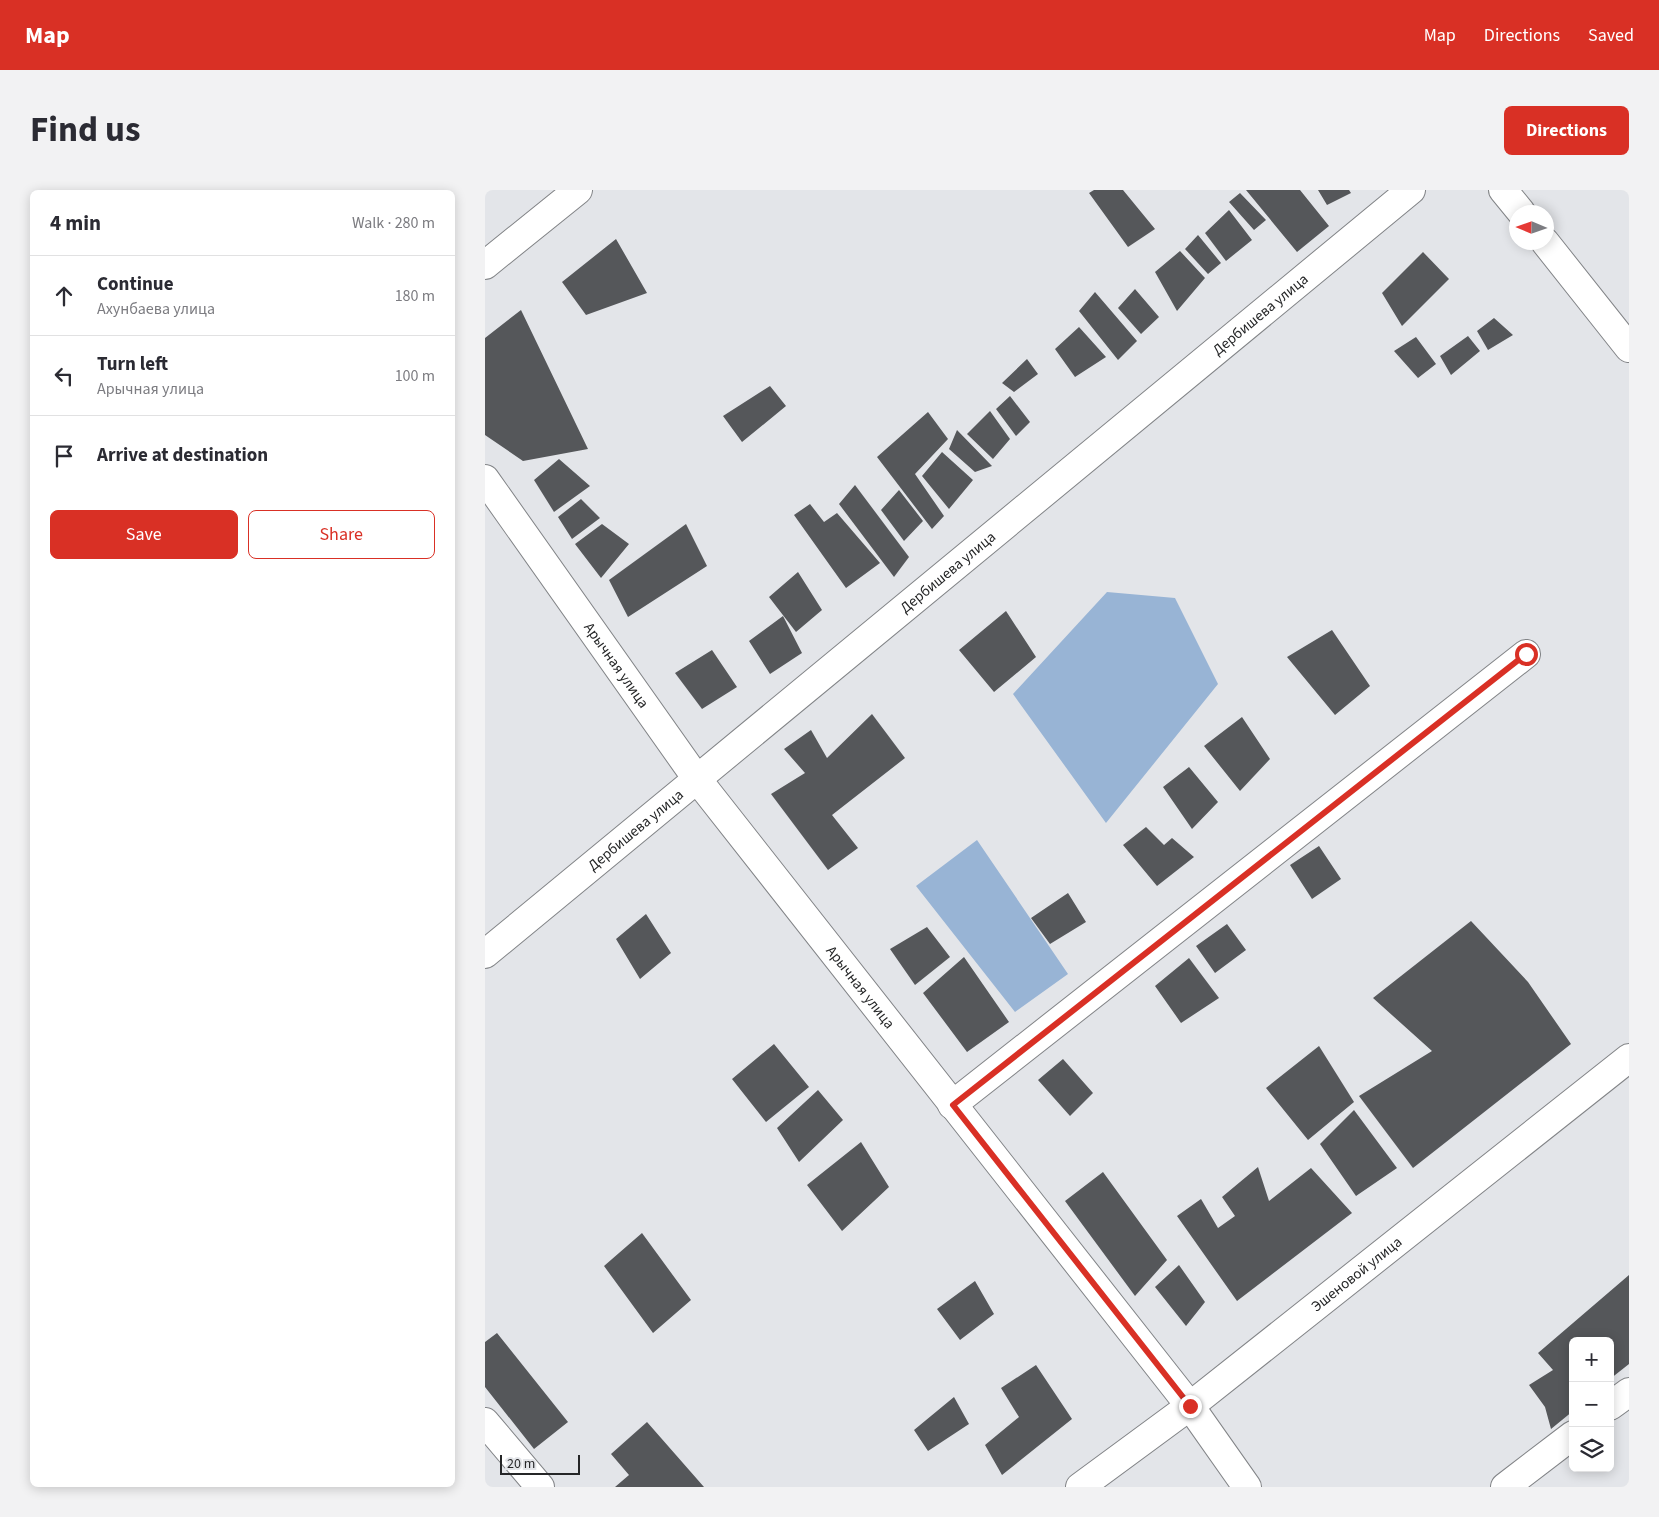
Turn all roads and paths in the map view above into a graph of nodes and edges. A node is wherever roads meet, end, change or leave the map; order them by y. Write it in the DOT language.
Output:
graph roads {
  1 [pos="578,190"];
  2 [pos="1411,190"];
  3 [pos="1503,190"];
  4 [pos="1515,205"];
  5 [pos="1551,250"];
  6 [pos="485,265"];
  7 [pos="1629,348"];
  8 [pos="485,479"];
  9 [pos="1526,654"];
  10 [pos="697,779"];
  11 [pos="485,954"];
  12 [pos="1629,1058"];
  13 [pos="953,1105"];
  14 [pos="1629,1392"];
  15 [pos="1614,1403"];
  16 [pos="1190,1406"];
  17 [pos="485,1422"];
  18 [pos="1569,1438"];
  19 [pos="540,1487"];
  20 [pos="1080,1487"];
  21 [pos="1247,1487"];
  22 [pos="1505,1487"];
  1 -- 6 [label="street"];
  2 -- 10 [label="street, Дербишева улица"];
  3 -- 4 [label="street"];
  5 -- 7 [label="street"];
  8 -- 10 [label="street, Арычная улица"];
  9 -- 13 [label="street"];
  10 -- 11 [label="street, Дербишева улица"];
  10 -- 13 [label="street, Арычная улица"];
  12 -- 16 [label="street, Эшеновой улица"];
  13 -- 16 [label="street, Арычная улица"];
  14 -- 15 [label="street"];
  16 -- 20 [label="street, Эшеновой улица"];
  16 -- 21 [label="street, Арычная улица"];
  17 -- 19 [label="street"];
  18 -- 22 [label="street"];
}
